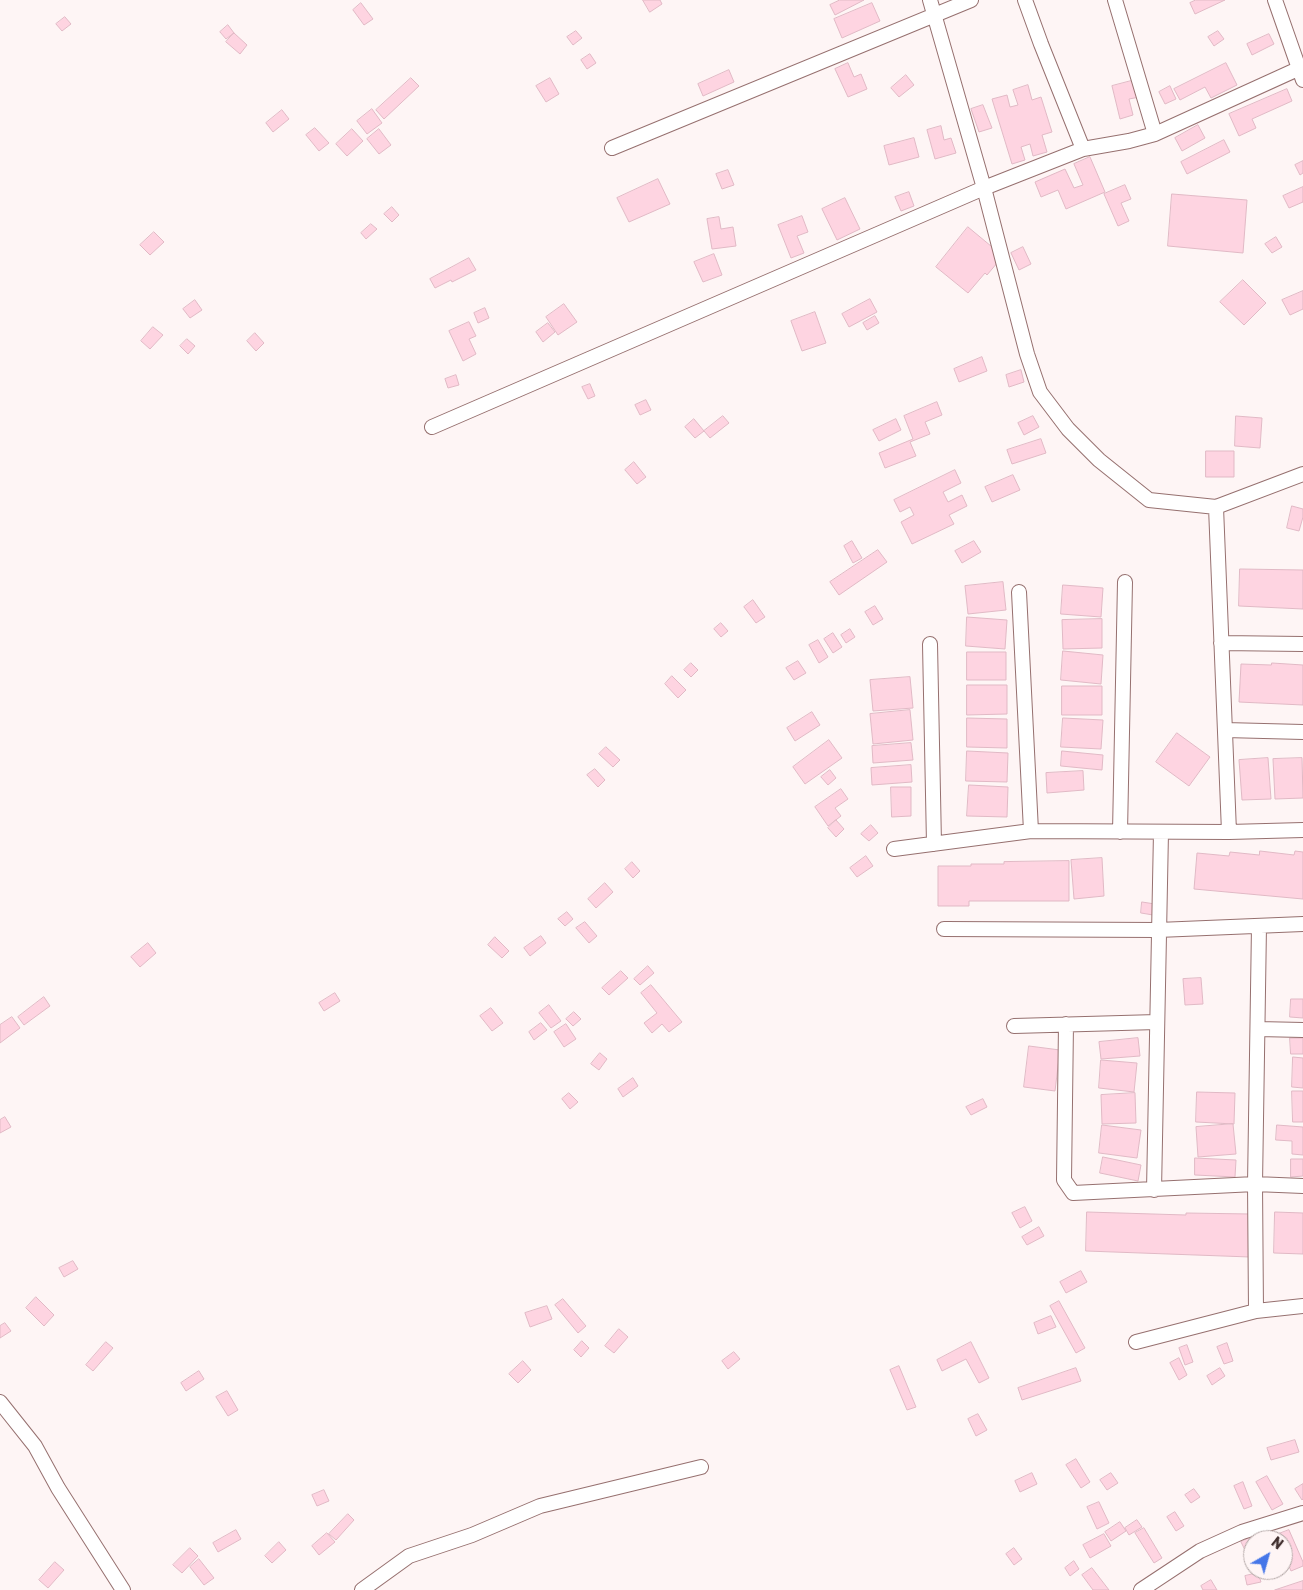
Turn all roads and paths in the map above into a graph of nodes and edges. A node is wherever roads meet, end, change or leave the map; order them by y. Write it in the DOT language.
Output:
graph roads {
  1 [pos="930,0"];
  2 [pos="971,0"];
  3 [pos="1025,0"];
  4 [pos="1115,0"];
  5 [pos="1275,0"];
  6 [pos="934,15"];
  7 [pos="1301,74"];
  8 [pos="1155,134"];
  9 [pos="612,148"];
  10 [pos="1083,149"];
  11 [pos="984,188"];
  12 [pos="432,427"];
  13 [pos="1303,474"];
  14 [pos="1216,507"];
  15 [pos="1124,582"];
  16 [pos="1019,592"];
  17 [pos="1221,643"];
  18 [pos="930,644"];
  19 [pos="1303,644"];
  20 [pos="1225,730"];
  21 [pos="1303,732"];
  22 [pos="1303,830"];
  23 [pos="1031,831"];
  24 [pos="1120,832"];
  25 [pos="1161,832"];
  26 [pos="1229,832"];
  27 [pos="934,844"];
  28 [pos="894,850"];
  29 [pos="1303,924"];
  30 [pos="1259,926"];
  31 [pos="944,929"];
  32 [pos="1158,930"];
  33 [pos="1157,1022"];
  34 [pos="1066,1024"];
  35 [pos="1014,1026"];
  36 [pos="1258,1029"];
  37 [pos="1303,1030"];
  38 [pos="1255,1184"];
  39 [pos="1303,1186"];
  40 [pos="1154,1190"];
  41 [pos="1303,1306"];
  42 [pos="1256,1312"];
  43 [pos="1136,1342"];
  44 [pos="0,1402"];
  45 [pos="701,1467"];
  46 [pos="1303,1513"];
  47 [pos="123,1590"];
  48 [pos="362,1590"];
  49 [pos="1141,1590"];
  1 -- 6 [label="street"];
  2 -- 6 [label="street"];
  3 -- 10 [label="street"];
  4 -- 8 [label="street"];
  5 -- 7 [label="street"];
  6 -- 9 [label="street"];
  6 -- 11 [label="street"];
  7 -- 8 [label="street"];
  8 -- 10 [label="street"];
  10 -- 11 [label="street"];
  11 -- 12 [label="street"];
  11 -- 14 [label="street"];
  13 -- 14 [label="street"];
  14 -- 17 [label="street"];
  15 -- 24 [label="street"];
  16 -- 23 [label="street"];
  17 -- 19 [label="street"];
  17 -- 20 [label="street"];
  18 -- 27 [label="street"];
  20 -- 21 [label="street"];
  20 -- 26 [label="street"];
  22 -- 26 [label="street"];
  23 -- 24 [label="street"];
  23 -- 27 [label="street"];
  24 -- 25 [label="street"];
  25 -- 26 [label="street"];
  25 -- 32 [label="street"];
  27 -- 28 [label="street"];
  29 -- 30 [label="street"];
  30 -- 32 [label="street"];
  30 -- 36 [label="street"];
  31 -- 32 [label="street"];
  32 -- 33 [label="street"];
  33 -- 34 [label="street"];
  33 -- 40 [label="street"];
  34 -- 35 [label="street"];
  34 -- 40 [label="street"];
  36 -- 37 [label="street"];
  36 -- 38 [label="street"];
  38 -- 39 [label="street"];
  38 -- 40 [label="street"];
  38 -- 42 [label="street"];
  41 -- 42 [label="street"];
  42 -- 43 [label="street"];
  44 -- 47 [label="street"];
  45 -- 48 [label="street"];
  46 -- 49 [label="street"];
}
